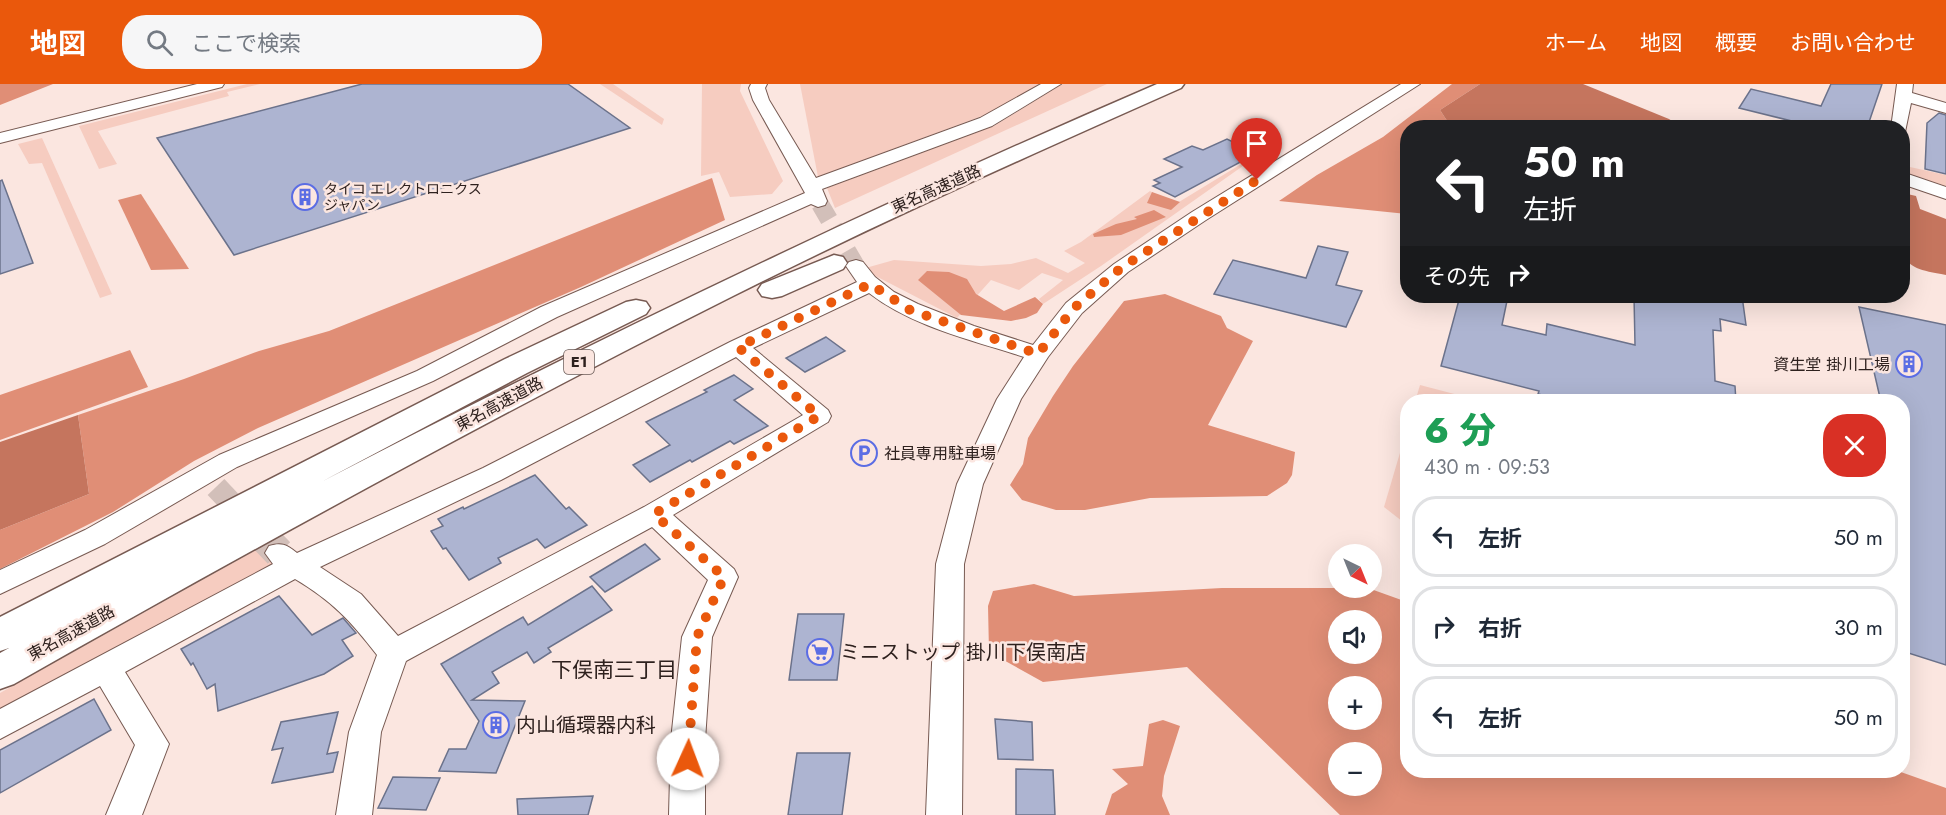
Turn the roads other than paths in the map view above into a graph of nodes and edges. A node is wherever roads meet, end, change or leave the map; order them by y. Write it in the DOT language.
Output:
graph roads {
  1 [pos="216,84"];
  2 [pos="759,84"];
  3 [pos="1053,84"];
  4 [pos="1133,84"];
  5 [pos="1174,84"];
  6 [pos="1412,84"];
  7 [pos="1915,84"];
  8 [pos="1904,90"];
  9 [pos="1946,94"];
  10 [pos="1946,108"];
  11 [pos="1900,120"];
  12 [pos="0,138"];
  13 [pos="1910,181"];
  14 [pos="1946,193"];
  15 [pos="816,195"];
  16 [pos="845,264"];
  17 [pos="870,284"];
  18 [pos="738,347"];
  19 [pos="1038,354"];
  20 [pos="516,366"];
  21 [pos="654,514"];
  22 [pos="282,519"];
  23 [pos="286,560"];
  24 [pos="0,583"];
  25 [pos="0,611"];
  26 [pos="0,635"];
  27 [pos="393,653"];
  28 [pos="105,667"];
  29 [pos="0,672"];
  30 [pos="0,725"];
  31 [pos="124,815"];
  32 [pos="354,815"];
  33 [pos="687,815"];
  34 [pos="944,815"];
  1 -- 12 [label="street"];
  2 -- 15 [label="street"];
  3 -- 15 [label="street"];
  4 -- 20 [label="highway, 東名高速道路 / E1"];
  5 -- 22 [label="highway, 東名高速道路 / E1"];
  6 -- 19 [label="street"];
  7 -- 9 [label="street"];
  8 -- 10 [label="street"];
  8 -- 11 [label="street"];
  13 -- 14 [label="street"];
  15 -- 24 [label="street"];
  16 -- 17 [label="street"];
  16 -- 22 [label="highway"];
  17 -- 18 [label="street"];
  17 -- 19 [label="street"];
  18 -- 21 [label="street"];
  18 -- 23 [label="street"];
  19 -- 34 [label="street"];
  20 -- 25 [label="highway"];
  20 -- 26 [label="highway, 東名高速道路 / E1"];
  21 -- 27 [label="street"];
  21 -- 33 [label="street"];
  22 -- 29 [label="highway, 東名高速道路 / E1"];
  23 -- 27 [label="street"];
  23 -- 28 [label="street"];
  27 -- 32 [label="street"];
  28 -- 30 [label="street"];
  28 -- 31 [label="street"];
}
